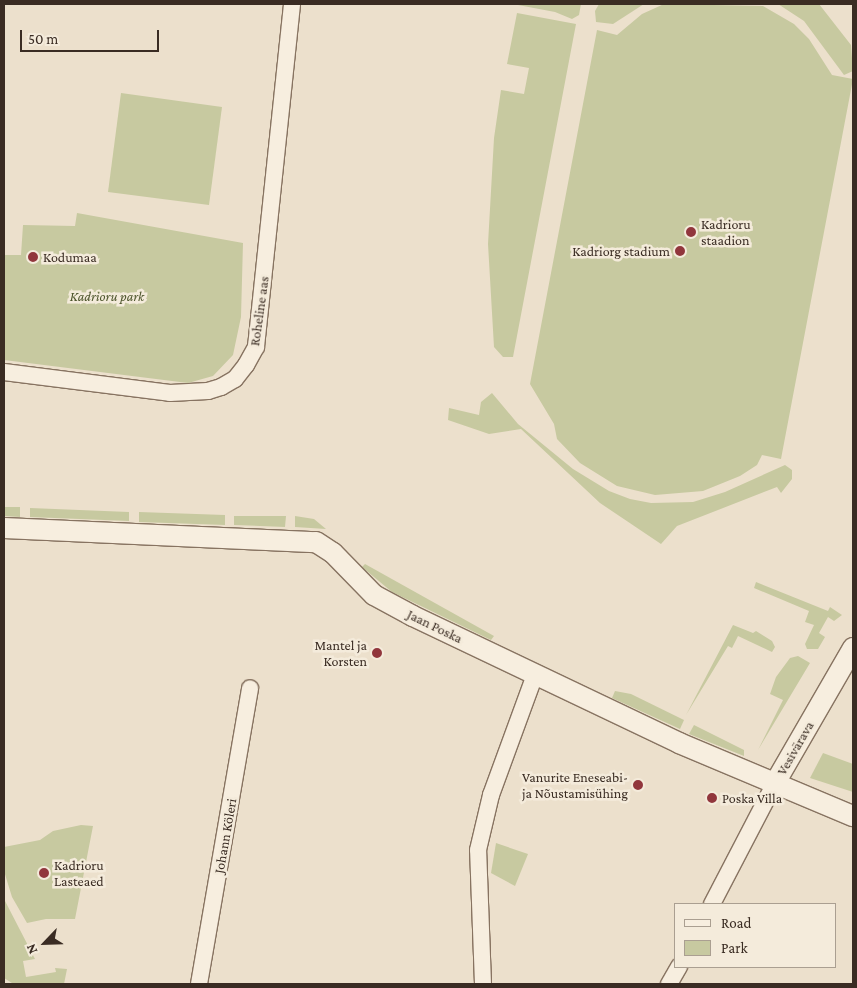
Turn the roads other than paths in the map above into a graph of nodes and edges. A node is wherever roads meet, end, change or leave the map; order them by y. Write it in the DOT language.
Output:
graph roads {
  1 [pos="292,4"];
  2 [pos="4,372"];
  3 [pos="4,528"];
  4 [pos="853,648"];
  5 [pos="535,675"];
  6 [pos="250,688"];
  7 [pos="775,783"];
  8 [pos="853,816"];
  9 [pos="713,903"];
  10 [pos="678,968"];
  11 [pos="199,984"];
  12 [pos="482,984"];
  13 [pos="670,984"];
  1 -- 2 [label="street, Roheline aas"];
  3 -- 5 [label="street, Jaan Poska"];
  4 -- 7 [label="street, Vesivärava"];
  5 -- 7 [label="street, Jaan Poska"];
  5 -- 12 [label="street"];
  6 -- 11 [label="street, Johann Köleri"];
  7 -- 8 [label="street, Jaan Poska"];
  7 -- 9 [label="street, Vesivärava"];
  10 -- 13 [label="street"];
}
